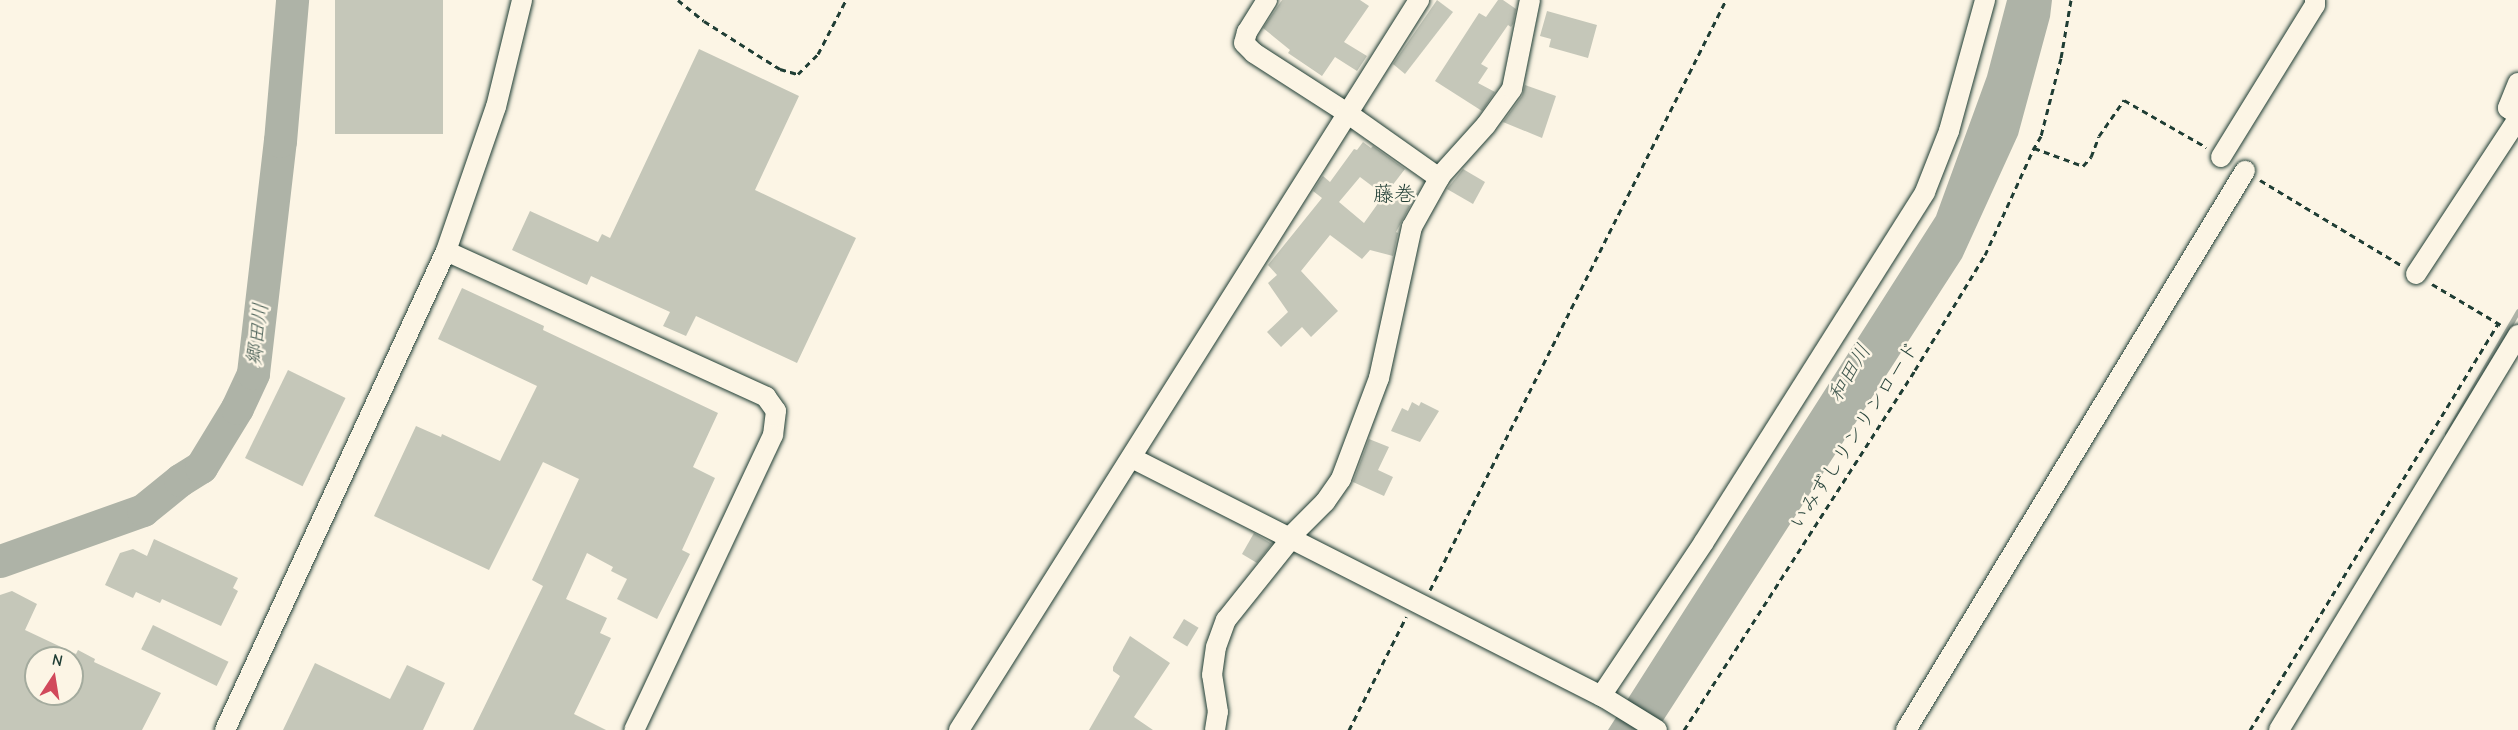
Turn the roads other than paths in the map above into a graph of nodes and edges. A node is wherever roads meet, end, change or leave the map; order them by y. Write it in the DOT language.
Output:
graph roads {
  1 [pos="522,0"];
  2 [pos="1267,0"];
  3 [pos="1419,0"];
  4 [pos="1530,0"];
  5 [pos="1985,0"];
  6 [pos="2315,0"];
  7 [pos="2518,83"];
  8 [pos="1347,113"];
  9 [pos="2518,117"];
  10 [pos="2221,157"];
  11 [pos="2245,171"];
  12 [pos="1439,178"];
  13 [pos="446,251"];
  14 [pos="2416,274"];
  15 [pos="2518,335"];
  16 [pos="1132,458"];
  17 [pos="1290,539"];
  18 [pos="1603,697"];
  19 [pos="225,730"];
  20 [pos="634,730"];
  21 [pos="959,730"];
  22 [pos="1215,730"];
  23 [pos="1657,730"];
  24 [pos="1906,730"];
  25 [pos="2279,730"];
  1 -- 13 [label="street"];
  2 -- 8 [label="street"];
  3 -- 8 [label="street"];
  4 -- 12 [label="street"];
  5 -- 18 [label="street"];
  6 -- 10 [label="street"];
  7 -- 9 [label="street"];
  8 -- 12 [label="street"];
  8 -- 16 [label="street"];
  9 -- 14 [label="street"];
  11 -- 24 [label="street"];
  12 -- 17 [label="street"];
  13 -- 19 [label="street"];
  13 -- 20 [label="street"];
  15 -- 25 [label="street"];
  16 -- 17 [label="street"];
  16 -- 21 [label="street"];
  17 -- 18 [label="street"];
  17 -- 22 [label="street"];
  18 -- 23 [label="street"];
}
